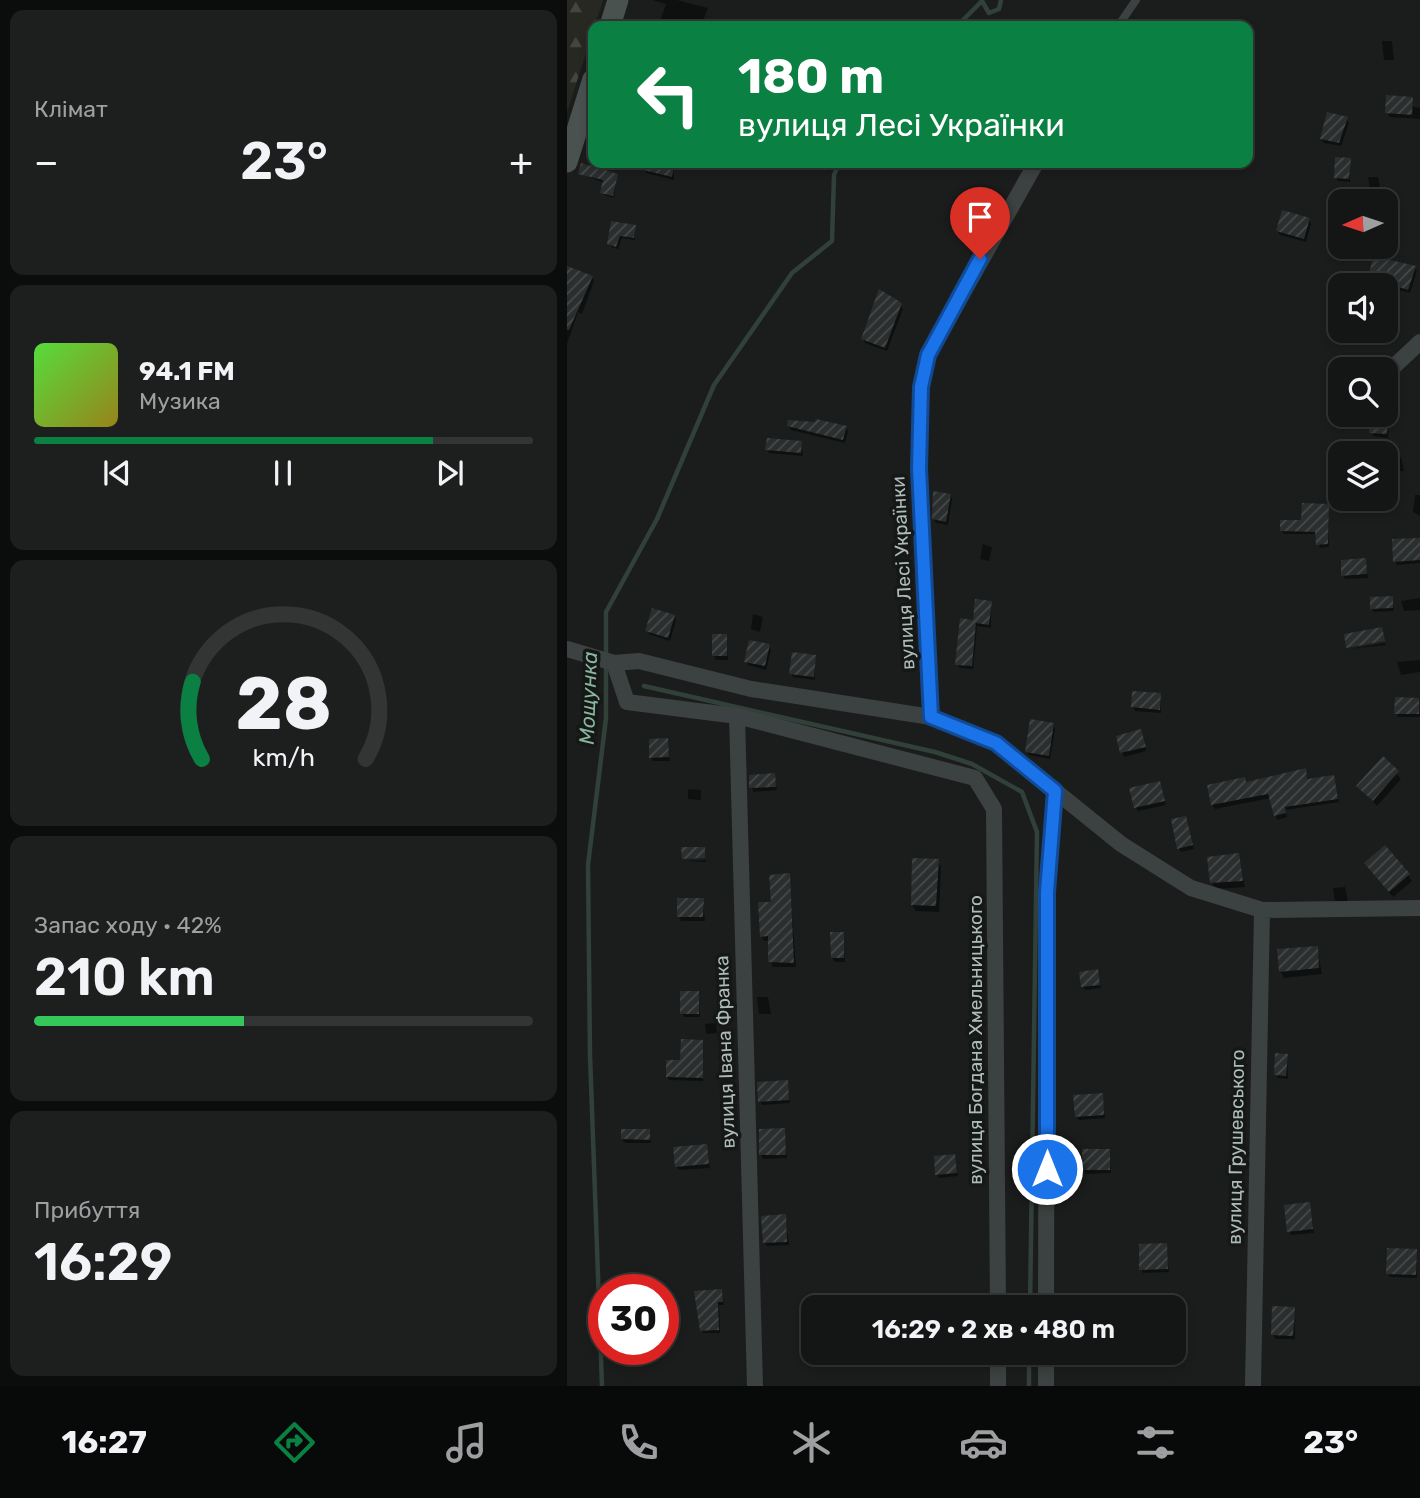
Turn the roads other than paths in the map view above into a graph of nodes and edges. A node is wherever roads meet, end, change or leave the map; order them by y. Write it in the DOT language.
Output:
graph roads {
  1 [pos="618,0"];
  2 [pos="1136,0"];
  3 [pos="612,21"];
  4 [pos="1121,21"];
  5 [pos="588,95"];
  6 [pos="567,162"];
  7 [pos="1033,168"];
  8 [pos="1420,342"];
  9 [pos="1398,363"];
  10 [pos="567,649"];
  11 [pos="614,663"];
  12 [pos="737,716"];
  13 [pos="931,717"];
  14 [pos="1055,791"];
  15 [pos="1420,908"];
  16 [pos="1262,909"];
  17 [pos="998,1295"];
  18 [pos="1046,1295"];
  19 [pos="998,1365"];
  20 [pos="1046,1365"];
  21 [pos="755,1386"];
  22 [pos="998,1386"];
  23 [pos="1046,1386"];
  24 [pos="1253,1386"];
  1 -- 3 [label="street"];
  2 -- 4 [label="lane"];
  5 -- 6 [label="street"];
  7 -- 13 [label="street, вулиця Лесі Українки"];
  8 -- 9 [label="street"];
  10 -- 11 [label="street"];
  11 -- 12 [label="street"];
  11 -- 13 [label="street"];
  12 -- 17 [label="street, вулиця Богдана Хмельницького"];
  12 -- 21 [label="street, вулиця Івана Франка"];
  13 -- 14 [label="street"];
  14 -- 16 [label="street"];
  14 -- 18 [label="street"];
  15 -- 16 [label="street"];
  16 -- 24 [label="street, вулиця Грушевського"];
  19 -- 22 [label="street"];
  20 -- 23 [label="street"];
}
